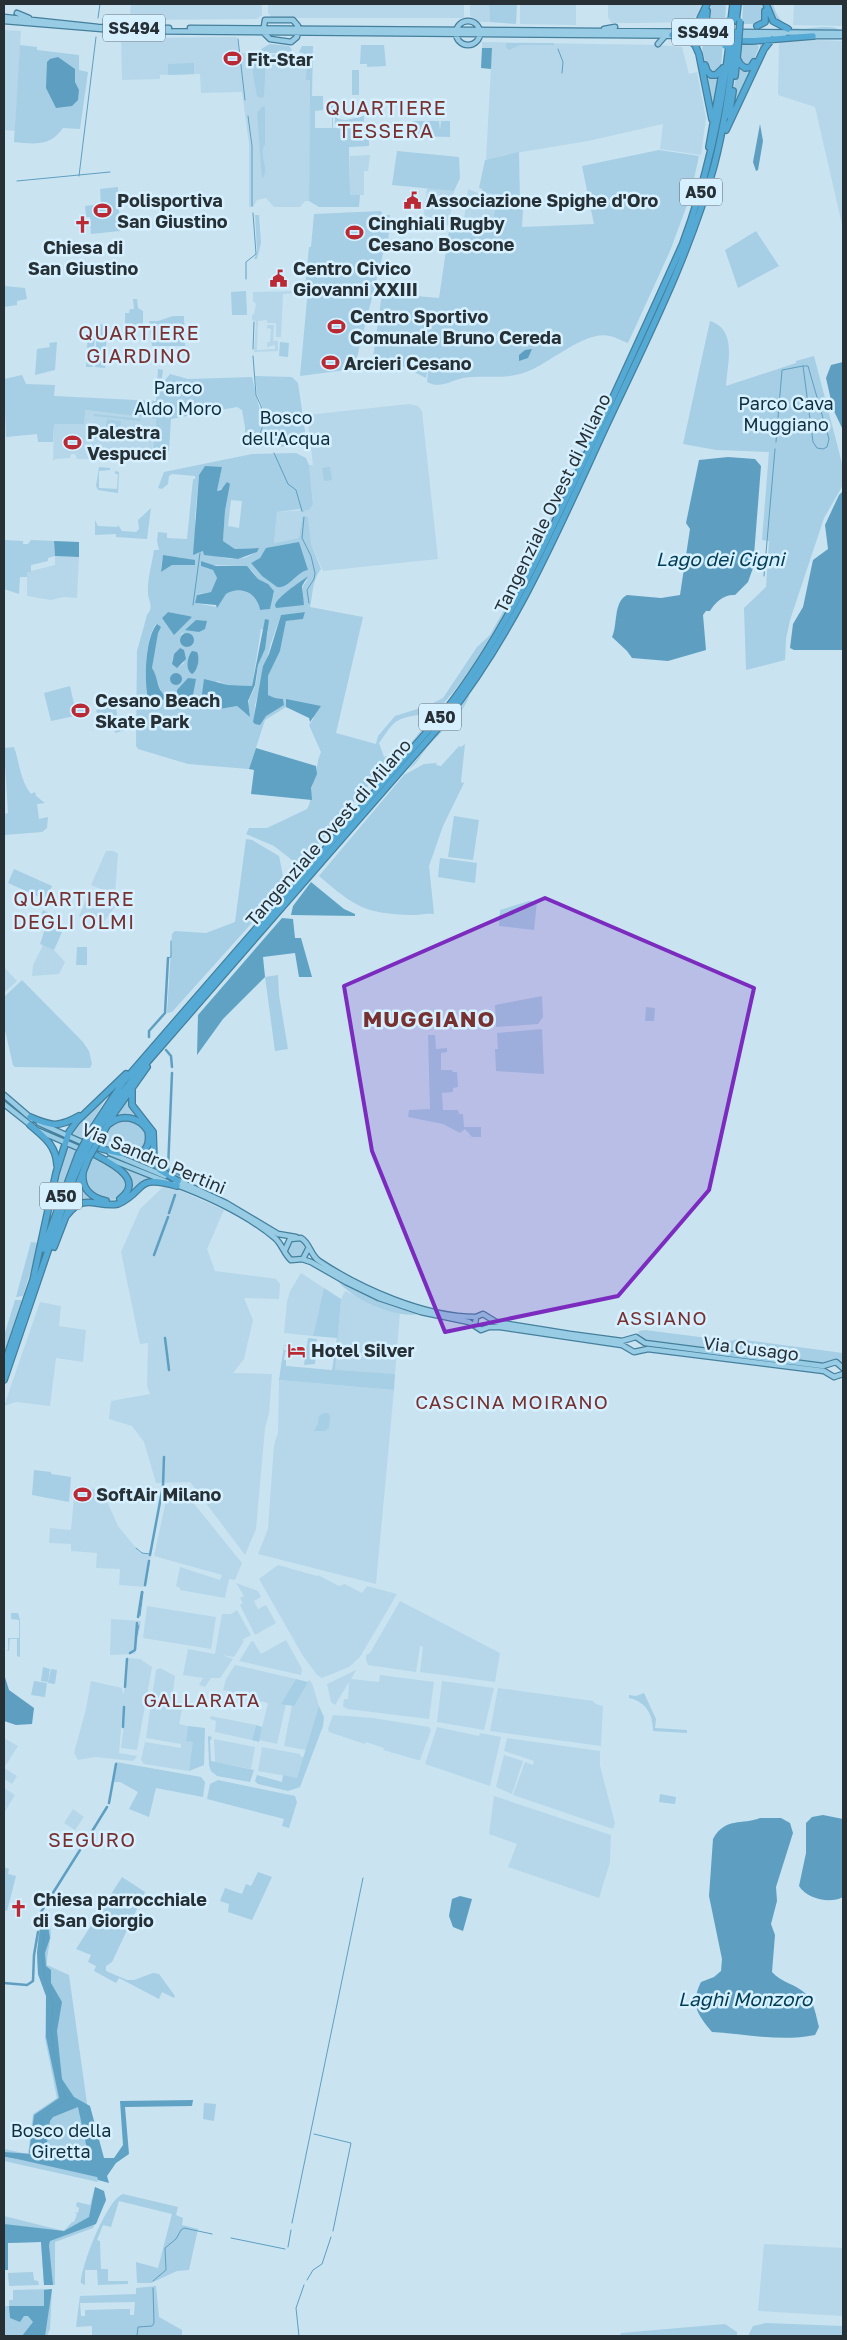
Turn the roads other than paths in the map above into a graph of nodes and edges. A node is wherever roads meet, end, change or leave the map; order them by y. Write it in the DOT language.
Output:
graph roads {
  1 [pos="709,4"];
  2 [pos="740,4"];
  3 [pos="764,4"];
  4 [pos="730,5"];
  5 [pos="17,13"];
  6 [pos="4,19"];
  7 [pos="734,21"];
  8 [pos="59,24"];
  9 [pos="689,24"];
  10 [pos="712,26"];
  11 [pos="757,26"];
  12 [pos="615,27"];
  13 [pos="788,28"];
  14 [pos="264,30"];
  15 [pos="298,30"];
  16 [pos="594,31"];
  17 [pos="455,32"];
  18 [pos="481,32"];
  19 [pos="537,35"];
  20 [pos="669,35"];
  21 [pos="843,35"];
  22 [pos="813,36"];
  23 [pos="524,39"];
  24 [pos="772,39"];
  25 [pos="688,40"];
  26 [pos="708,40"];
  27 [pos="752,41"];
  28 [pos="658,44"];
  29 [pos="733,47"];
  30 [pos="723,68"];
  31 [pos="726,130"];
  32 [pos="709,145"];
  33 [pos="714,166"];
  34 [pos="699,197"];
  35 [pos="169,1037"];
  36 [pos="127,1085"];
  37 [pos="4,1095"];
  38 [pos="115,1097"];
  39 [pos="4,1104"];
  40 [pos="87,1110"];
  41 [pos="30,1117"];
  42 [pos="30,1125"];
  43 [pos="105,1127"];
  44 [pos="94,1136"];
  45 [pos="66,1139"];
  46 [pos="99,1148"];
  47 [pos="94,1154"];
  48 [pos="83,1157"];
  49 [pos="85,1166"];
  50 [pos="56,1173"];
  51 [pos="177,1183"];
  52 [pos="64,1221"];
  53 [pos="296,1237"];
  54 [pos="49,1241"];
  55 [pos="308,1249"];
  56 [pos="285,1253"];
  57 [pos="302,1260"];
  58 [pos="36,1280"];
  59 [pos="29,1299"];
  60 [pos="476,1318"];
  61 [pos="490,1318"];
  62 [pos="475,1325"];
  63 [pos="489,1327"];
  64 [pos="629,1339"];
  65 [pos="642,1341"];
  66 [pos="628,1348"];
  67 [pos="642,1349"];
  68 [pos="4,1366"];
  69 [pos="828,1366"];
  70 [pos="843,1367"];
  71 [pos="828,1372"];
  72 [pos="842,1374"];
  73 [pos="4,1380"];
  1 -- 9 [label="highway"];
  1 -- 10 [label="highway"];
  2 -- 7 [label="highway"];
  3 -- 11 [label="highway"];
  3 -- 13 [label="highway"];
  4 -- 7 [label="highway, Tangenziale Ovest di Milano / A50"];
  5 -- 8 [label="main road"];
  6 -- 8 [label="main road, SS494"];
  6 -- 14 [label="main road, SS494"];
  7 -- 29 [label="highway, bridge"];
  7 -- 29 [label="highway, Tangenziale Ovest di Milano / A50, bridge"];
  8 -- 14 [label="main road, SS494"];
  12 -- 16 [label="main road"];
  14 -- 15 [label="main road, SS494"];
  14 -- 15 [label="main road, SS494"];
  14 -- 15 [label="main road, SS494"];
  15 -- 17 [label="main road, SS494"];
  16 -- 18 [label="main road, SS494"];
  16 -- 21 [label="main road, SS494"];
  17 -- 18 [label="main road, SS494"];
  17 -- 18 [label="main road, SS494"];
  17 -- 18 [label="main road, SS494"];
  18 -- 19 [label="main road, SS494"];
  19 -- 20 [label="main road, SS494"];
  19 -- 23 [label="main road"];
  20 -- 22 [label="main road, SS494"];
  20 -- 25 [label="highway"];
  20 -- 28 [label="main road"];
  21 -- 22 [label="main road, SS494"];
  22 -- 24 [label="highway"];
  24 -- 27 [label="highway"];
  24 -- 31 [label="highway"];
  25 -- 26 [label="highway"];
  25 -- 32 [label="highway"];
  26 -- 27 [label="highway"];
  26 -- 30 [label="highway"];
  27 -- 29 [label="highway"];
  29 -- 30 [label="highway"];
  29 -- 31 [label="highway"];
  29 -- 33 [label="highway, Tangenziale Ovest di Milano / A50"];
  29 -- 34 [label="highway, Tangenziale Ovest di Milano / A50"];
  30 -- 32 [label="highway"];
  31 -- 33 [label="highway"];
  32 -- 34 [label="highway"];
  33 -- 35 [label="highway, Tangenziale Ovest di Milano / A50"];
  34 -- 36 [label="highway, Tangenziale Ovest di Milano / A50"];
  35 -- 36 [label="highway, Tangenziale Ovest di Milano / A50"];
  35 -- 36 [label="highway"];
  36 -- 38 [label="highway"];
  36 -- 38 [label="highway, Tangenziale Ovest di Milano / A50"];
  36 -- 51 [label="highway"];
  37 -- 41 [label="main road, Via Sandro Pertini"];
  38 -- 40 [label="highway"];
  38 -- 43 [label="highway"];
  38 -- 44 [label="highway, Tangenziale Ovest di Milano / A50"];
  39 -- 42 [label="main road, Via Sandro Pertini"];
  40 -- 41 [label="highway"];
  40 -- 45 [label="highway"];
  41 -- 45 [label="main road, Via Sandro Pertini"];
  42 -- 45 [label="main road, Via Sandro Pertini"];
  42 -- 50 [label="highway"];
  43 -- 44 [label="highway"];
  43 -- 46 [label="highway"];
  44 -- 48 [label="highway, bridge"];
  44 -- 48 [label="highway, Tangenziale Ovest di Milano / A50, bridge"];
  45 -- 46 [label="main road, Via Sandro Pertini"];
  45 -- 47 [label="main road, Via Sandro Pertini"];
  45 -- 50 [label="highway"];
  46 -- 51 [label="main road, Via Sandro Pertini"];
  47 -- 49 [label="highway"];
  47 -- 51 [label="main road, Via Sandro Pertini"];
  48 -- 49 [label="highway"];
  48 -- 54 [label="highway, Tangenziale Ovest di Milano / A50"];
  49 -- 52 [label="highway"];
  50 -- 54 [label="highway"];
  51 -- 52 [label="highway"];
  51 -- 53 [label="main road, Via Sandro Pertini"];
  51 -- 56 [label="main road, Via Sandro Pertini"];
  52 -- 54 [label="highway"];
  53 -- 55 [label="main road"];
  53 -- 56 [label="main road"];
  54 -- 58 [label="highway"];
  54 -- 58 [label="highway, Tangenziale Ovest di Milano / A50"];
  55 -- 57 [label="main road"];
  55 -- 60 [label="main road, Via Cusago"];
  56 -- 57 [label="main road"];
  57 -- 62 [label="main road, Via Cusago"];
  58 -- 59 [label="highway, Tangenziale Ovest di Milano / A50"];
  59 -- 68 [label="highway, Tangenziale Ovest di Milano / A50"];
  59 -- 73 [label="highway, Tangenziale Ovest di Milano / A50"];
  60 -- 61 [label="main road, Via Cusago"];
  60 -- 62 [label="main road"];
  61 -- 63 [label="main road"];
  61 -- 64 [label="main road, Via Cusago"];
  62 -- 63 [label="main road, Via Cusago"];
  63 -- 66 [label="main road, Via Cusago"];
  64 -- 65 [label="main road, Via Cusago"];
  64 -- 66 [label="main road"];
  65 -- 67 [label="main road"];
  65 -- 69 [label="main road, Via Cusago"];
  66 -- 67 [label="main road, Via Cusago"];
  67 -- 71 [label="main road, Via Cusago"];
  69 -- 70 [label="main road, Via Cusago"];
  69 -- 71 [label="main road"];
  70 -- 72 [label="main road, Via Cusago"];
  71 -- 72 [label="main road, Via Cusago"];
}
